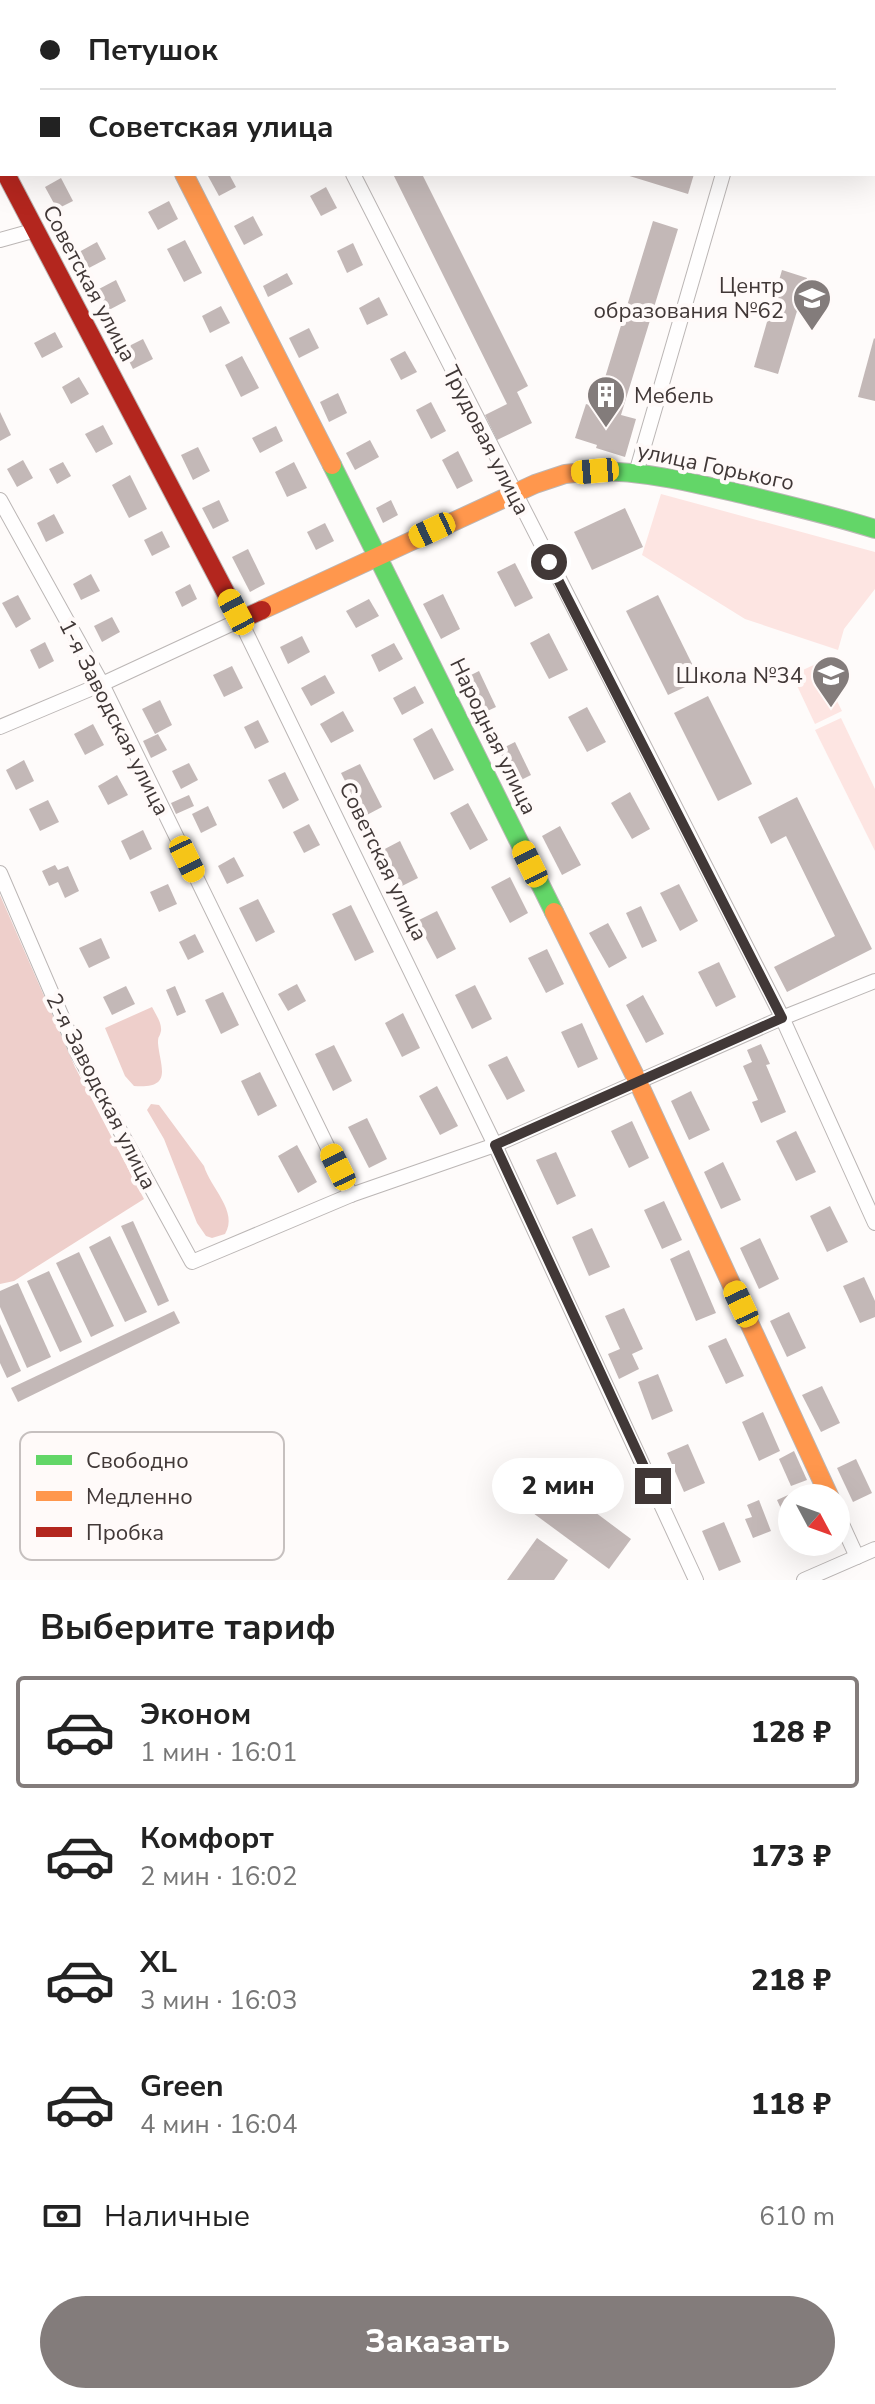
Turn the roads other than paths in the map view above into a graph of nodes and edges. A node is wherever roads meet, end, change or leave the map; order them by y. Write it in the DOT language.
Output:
graph roads {
  1 [pos="7,176"];
  2 [pos="185,176"];
  3 [pos="354,176"];
  4 [pos="722,176"];
  5 [pos="36,230"];
  6 [pos="0,240"];
  7 [pos="636,473"];
  8 [pos="514,493"];
  9 [pos="0,500"];
  10 [pos="875,529"];
  11 [pos="378,555"];
  12 [pos="240,620"];
  13 [pos="102,684"];
  14 [pos="0,727"];
  15 [pos="0,873"];
  16 [pos="875,981"];
  17 [pos="782,1018"];
  18 [pos="638,1082"];
  19 [pos="495,1145"];
  20 [pos="351,1195"];
  21 [pos="875,1223"];
  22 [pos="824,1484"];
  23 [pos="850,1542"];
  24 [pos="875,1549"];
  25 [pos="857,1557"];
  26 [pos="696,1580"];
  27 [pos="804,1580"];
  1 -- 5 [label="street, Советская улица"];
  2 -- 11 [label="street, Народная улица"];
  3 -- 8 [label="street, Трудовая улица"];
  4 -- 7 [label="street"];
  5 -- 6 [label="street"];
  5 -- 12 [label="street, Советская улица"];
  7 -- 8 [label="street, улица Горького"];
  7 -- 10 [label="street, улица Горького"];
  8 -- 11 [label="street, улица Горького"];
  8 -- 17 [label="street, Трудовая улица"];
  9 -- 13 [label="street, 1-я Заводская улица"];
  11 -- 12 [label="street, улица Горького"];
  11 -- 18 [label="street, Народная улица"];
  12 -- 13 [label="street"];
  12 -- 19 [label="street, Советская улица"];
  13 -- 14 [label="street"];
  13 -- 20 [label="street, 1-я Заводская улица"];
  15 -- 20 [label="street, 2-я Заводская улица"];
  16 -- 17 [label="street"];
  17 -- 18 [label="street"];
  17 -- 21 [label="street, Трудовая улица"];
  18 -- 19 [label="street"];
  18 -- 22 [label="street, Народная улица"];
  19 -- 20 [label="street"];
  19 -- 26 [label="street, Советская улица"];
  23 -- 25 [label="street"];
  24 -- 25 [label="street"];
  25 -- 27 [label="street"];
}
